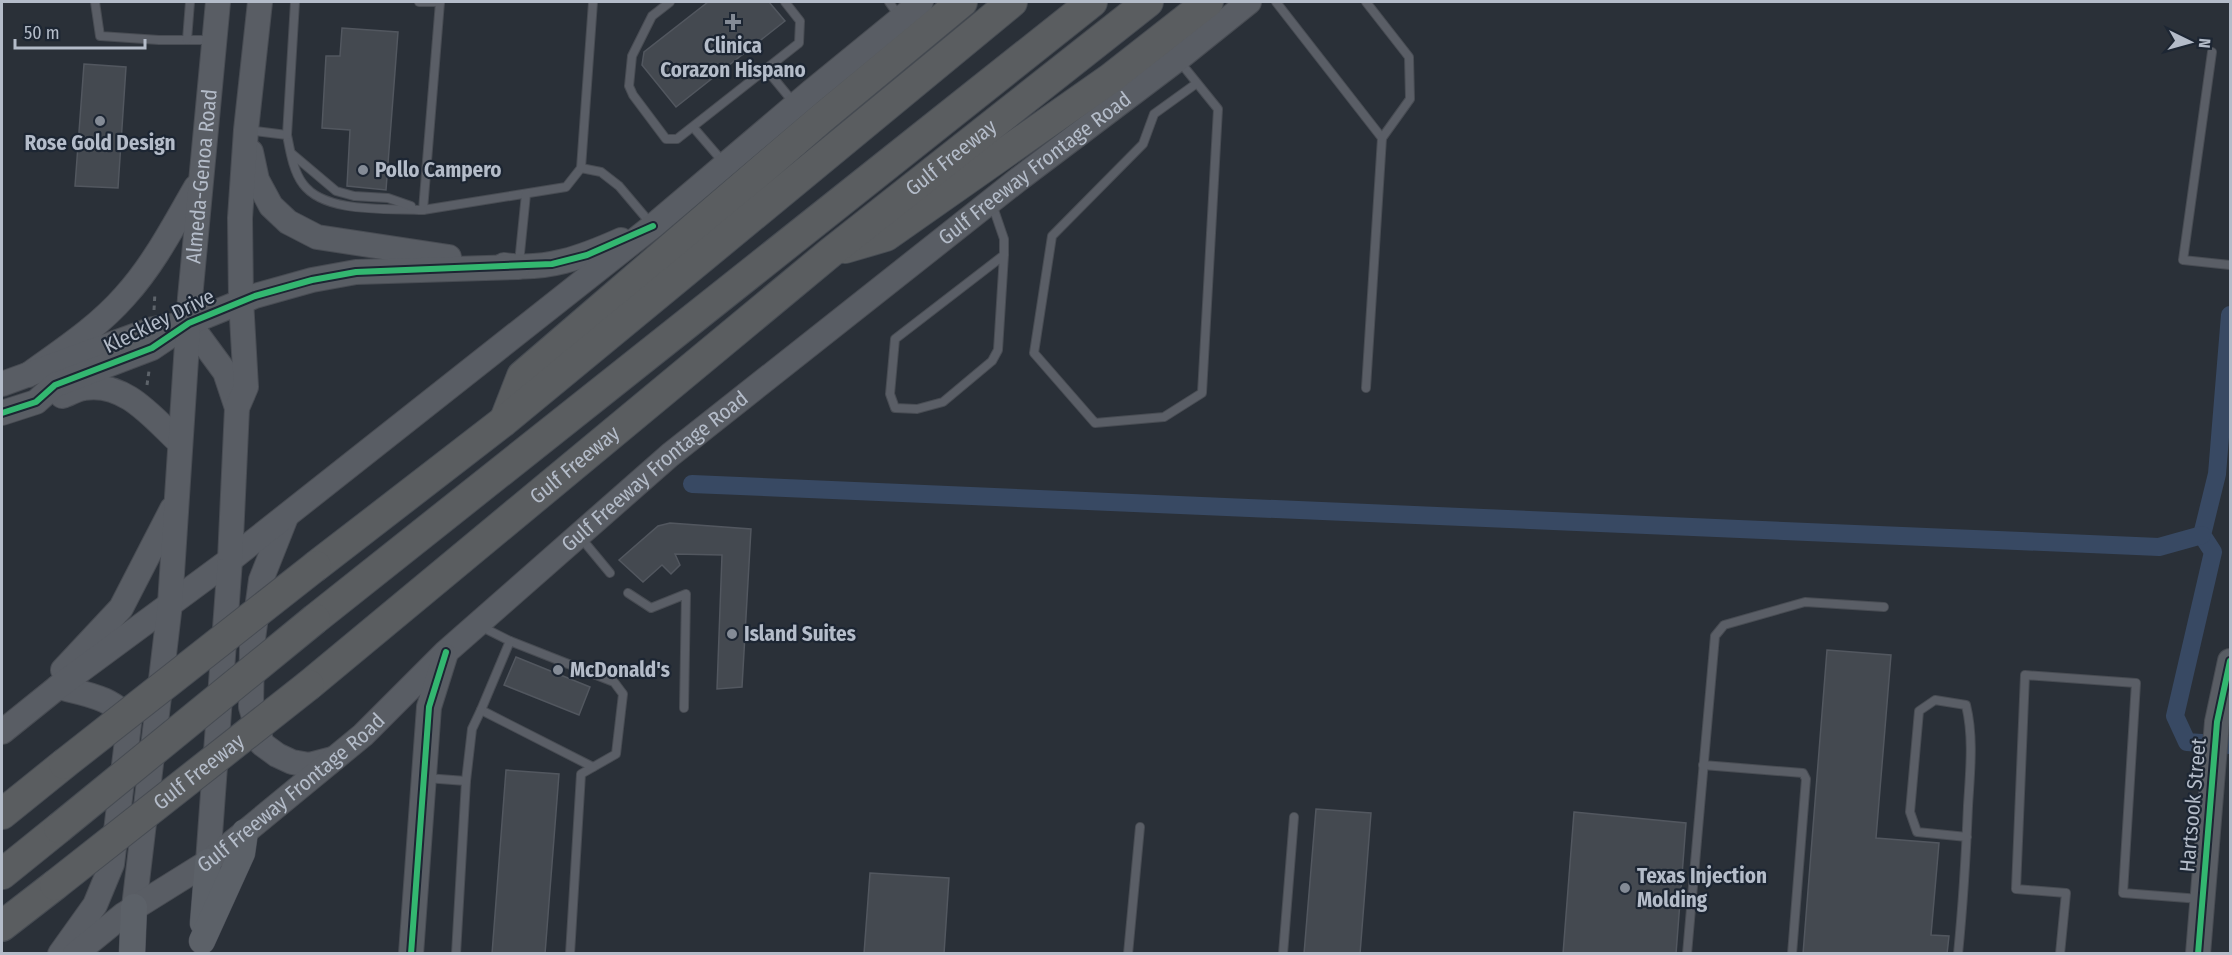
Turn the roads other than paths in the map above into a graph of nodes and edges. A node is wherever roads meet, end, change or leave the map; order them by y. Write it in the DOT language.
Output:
graph roads {
  1 [pos="95,2"];
  2 [pos="190,2"];
  3 [pos="218,2"];
  4 [pos="260,2"];
  5 [pos="295,2"];
  6 [pos="419,2"];
  7 [pos="440,2"];
  8 [pos="593,2"];
  9 [pos="670,2"];
  10 [pos="785,2"];
  11 [pos="921,2"];
  12 [pos="962,2"];
  13 [pos="1012,2"];
  14 [pos="1092,2"];
  15 [pos="1148,2"];
  16 [pos="1208,2"];
  17 [pos="1249,2"];
  18 [pos="1276,2"];
  19 [pos="1366,2"];
  20 [pos="895,10"];
  21 [pos="187,40"];
  22 [pos="216,40"];
  23 [pos="2212,52"];
  24 [pos="1178,59"];
  25 [pos="766,69"];
  26 [pos="1197,83"];
  27 [pos="796,105"];
  28 [pos="693,127"];
  29 [pos="246,130"];
  30 [pos="287,135"];
  31 [pos="1382,138"];
  32 [pos="291,153"];
  33 [pos="725,165"];
  34 [pos="581,168"];
  35 [pos="200,180"];
  36 [pos="526,194"];
  37 [pos="991,201"];
  38 [pos="423,210"];
  39 [pos="653,226"];
  40 [pos="830,253"];
  41 [pos="1004,255"];
  42 [pos="2229,265"];
  43 [pos="518,267"];
  44 [pos="241,300"];
  45 [pos="189,323"];
  46 [pos="28,375"];
  47 [pos="2,384"];
  48 [pos="1366,388"];
  49 [pos="36,402"];
  50 [pos="237,408"];
  51 [pos="2,413"];
  52 [pos="504,421"];
  53 [pos="180,443"];
  54 [pos="176,502"];
  55 [pos="289,512"];
  56 [pos="579,535"];
  57 [pos="230,560"];
  58 [pos="610,573"];
  59 [pos="628,592"];
  60 [pos="170,604"];
  61 [pos="1884,607"];
  62 [pos="477,625"];
  63 [pos="510,641"];
  64 [pos="446,652"];
  65 [pos="2230,661"];
  66 [pos="58,687"];
  67 [pos="684,708"];
  68 [pos="481,710"];
  69 [pos="7,727"];
  70 [pos="334,759"];
  71 [pos="1703,765"];
  72 [pos="593,767"];
  73 [pos="423,778"];
  74 [pos="466,781"];
  75 [pos="2,814"];
  76 [pos="1294,817"];
  77 [pos="1140,827"];
  78 [pos="245,832"];
  79 [pos="1967,837"];
  80 [pos="208,862"];
  81 [pos="2,874"];
  82 [pos="2201,899"];
  83 [pos="134,907"];
  84 [pos="2,926"];
  85 [pos="202,947"];
  86 [pos="60,954"];
  87 [pos="75,954"];
  88 [pos="132,954"];
  89 [pos="411,954"];
  90 [pos="456,954"];
  91 [pos="570,954"];
  92 [pos="1128,954"];
  93 [pos="1283,954"];
  94 [pos="1687,954"];
  95 [pos="1792,954"];
  96 [pos="1958,954"];
  97 [pos="2060,954"];
  98 [pos="2198,954"];
  1 -- 21 [label="lane"];
  2 -- 21 [label="lane"];
  3 -- 22 [label="main road, Almeda-Genoa Road"];
  4 -- 29 [label="main road, Almeda-Genoa Road"];
  5 -- 30 [label="lane"];
  6 -- 7 [label="lane"];
  7 -- 38 [label="lane"];
  8 -- 34 [label="lane"];
  9 -- 28 [label="lane"];
  10 -- 25 [label="lane"];
  11 -- 20 [label="main road"];
  12 -- 52 [label="highway"];
  13 -- 52 [label="highway"];
  14 -- 81 [label="highway, Gulf Freeway, bridge"];
  15 -- 40 [label="highway, Gulf Freeway"];
  16 -- 40 [label="highway"];
  17 -- 24 [label="main road, Gulf Freeway Frontage Road"];
  18 -- 31 [label="lane"];
  19 -- 31 [label="lane"];
  20 -- 27 [label="main road"];
  21 -- 22 [label="lane"];
  22 -- 35 [label="main road, Almeda-Genoa Road"];
  23 -- 42 [label="lane"];
  24 -- 26 [label="lane"];
  24 -- 37 [label="main road, Gulf Freeway Frontage Road"];
  25 -- 27 [label="lane"];
  25 -- 28 [label="lane"];
  26 -- 26 [label="lane"];
  27 -- 33 [label="main road"];
  28 -- 33 [label="lane"];
  29 -- 30 [label="lane"];
  29 -- 43 [label="main road"];
  29 -- 44 [label="main road, Almeda-Genoa Road"];
  30 -- 32 [label="lane"];
  31 -- 48 [label="lane"];
  32 -- 38 [label="lane"];
  32 -- 38 [label="lane"];
  33 -- 39 [label="main road"];
  34 -- 36 [label="lane"];
  34 -- 39 [label="lane"];
  35 -- 45 [label="main road, Almeda-Genoa Road"];
  35 -- 46 [label="main road"];
  36 -- 38 [label="lane"];
  36 -- 43 [label="lane"];
  37 -- 41 [label="lane"];
  37 -- 56 [label="main road, Gulf Freeway Frontage Road"];
  39 -- 43 [label="main road"];
  39 -- 55 [label="main road"];
  40 -- 84 [label="highway, Gulf Freeway, bridge"];
  41 -- 41 [label="lane"];
  43 -- 44 [label="main road, Kleckley Drive"];
  44 -- 45 [label="main road, Kleckley Drive"];
  44 -- 50 [label="main road, Almeda-Genoa Road"];
  45 -- 46 [label="main road, Kleckley Drive"];
  45 -- 49 [label="main road, Kleckley Drive"];
  45 -- 50 [label="main road"];
  45 -- 53 [label="main road, Almeda-Genoa Road"];
  46 -- 47 [label="main road, Kleckley Drive"];
  49 -- 51 [label="main road, Kleckley Drive"];
  49 -- 53 [label="main road"];
  50 -- 57 [label="main road, Almeda-Genoa Road"];
  52 -- 75 [label="highway, bridge"];
  53 -- 54 [label="main road, Almeda-Genoa Road"];
  54 -- 60 [label="main road, Almeda-Genoa Road"];
  54 -- 69 [label="main road"];
  55 -- 57 [label="main road"];
  55 -- 70 [label="main road"];
  56 -- 58 [label="lane"];
  56 -- 62 [label="main road, Gulf Freeway Frontage Road"];
  57 -- 60 [label="main road"];
  57 -- 80 [label="main road, Almeda-Genoa Road"];
  59 -- 67 [label="lane"];
  60 -- 66 [label="main road"];
  60 -- 83 [label="main road, Almeda-Genoa Road"];
  61 -- 71 [label="lane"];
  62 -- 63 [label="lane"];
  62 -- 64 [label="main road, Gulf Freeway Frontage Road"];
  63 -- 68 [label="lane"];
  63 -- 72 [label="lane"];
  64 -- 70 [label="main road, Gulf Freeway Frontage Road"];
  64 -- 73 [label="main road"];
  65 -- 82 [label="main road, Hartsook Street"];
  66 -- 69 [label="main road"];
  66 -- 86 [label="main road"];
  68 -- 72 [label="lane"];
  68 -- 74 [label="lane"];
  70 -- 78 [label="main road, Gulf Freeway Frontage Road"];
  71 -- 94 [label="lane"];
  71 -- 95 [label="lane"];
  72 -- 91 [label="lane"];
  73 -- 74 [label="lane"];
  73 -- 89 [label="main road"];
  74 -- 90 [label="lane"];
  76 -- 93 [label="lane"];
  77 -- 92 [label="lane"];
  78 -- 80 [label="main road, Gulf Freeway Frontage Road"];
  78 -- 85 [label="main road"];
  79 -- 79 [label="lane"];
  79 -- 96 [label="lane"];
  80 -- 83 [label="main road, Gulf Freeway Frontage Road"];
  80 -- 85 [label="main road"];
  82 -- 97 [label="lane"];
  82 -- 98 [label="main road, Hartsook Street"];
  83 -- 87 [label="main road, Gulf Freeway Frontage Road"];
  83 -- 88 [label="main road"];
}
